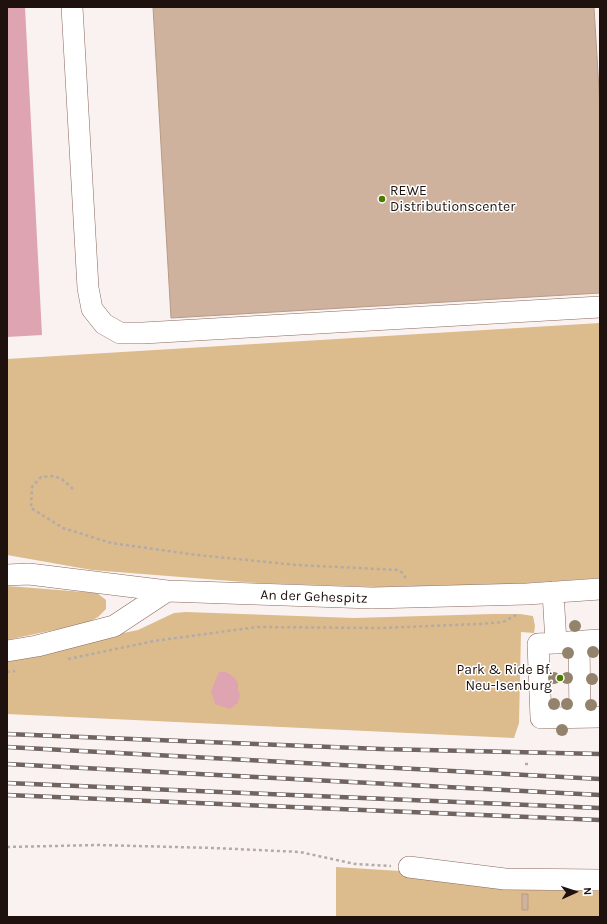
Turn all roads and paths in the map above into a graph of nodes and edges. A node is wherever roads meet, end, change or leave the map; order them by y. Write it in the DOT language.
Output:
graph roads {
  1 [pos="72,7"];
  2 [pos="600,307"];
  3 [pos="73,489"];
  4 [pos="7,566"];
  5 [pos="28,574"];
  6 [pos="7,575"];
  7 [pos="407,582"];
  8 [pos="600,589"];
  9 [pos="168,591"];
  10 [pos="558,591"];
  11 [pos="527,594"];
  12 [pos="600,640"];
  13 [pos="567,642"];
  14 [pos="7,651"];
  15 [pos="62,661"];
  16 [pos="21,670"];
  17 [pos="7,672"];
  18 [pos="590,717"];
  19 [pos="525,764"];
  20 [pos="530,764"];
  21 [pos="7,847"];
  22 [pos="409,867"];
  23 [pos="600,880"];
  1 -- 2 [label="street"];
  3 -- 7 [label="path"];
  4 -- 5 [label="street, An der Gehespitz"];
  5 -- 6 [label="street, An der Gehespitz"];
  5 -- 9 [label="street, An der Gehespitz"];
  8 -- 10 [label="street, An der Gehespitz"];
  9 -- 11 [label="street, An der Gehespitz"];
  9 -- 14 [label="street"];
  10 -- 11 [label="street, An der Gehespitz"];
  10 -- 13 [label="street"];
  11 -- 15 [label="path"];
  12 -- 13 [label="street"];
  13 -- 18 [label="street"];
  13 -- 18 [label="street"];
  16 -- 17 [label="path"];
  19 -- 20 [label="path"];
  21 -- 22 [label="path"];
  22 -- 23 [label="street"];
}
